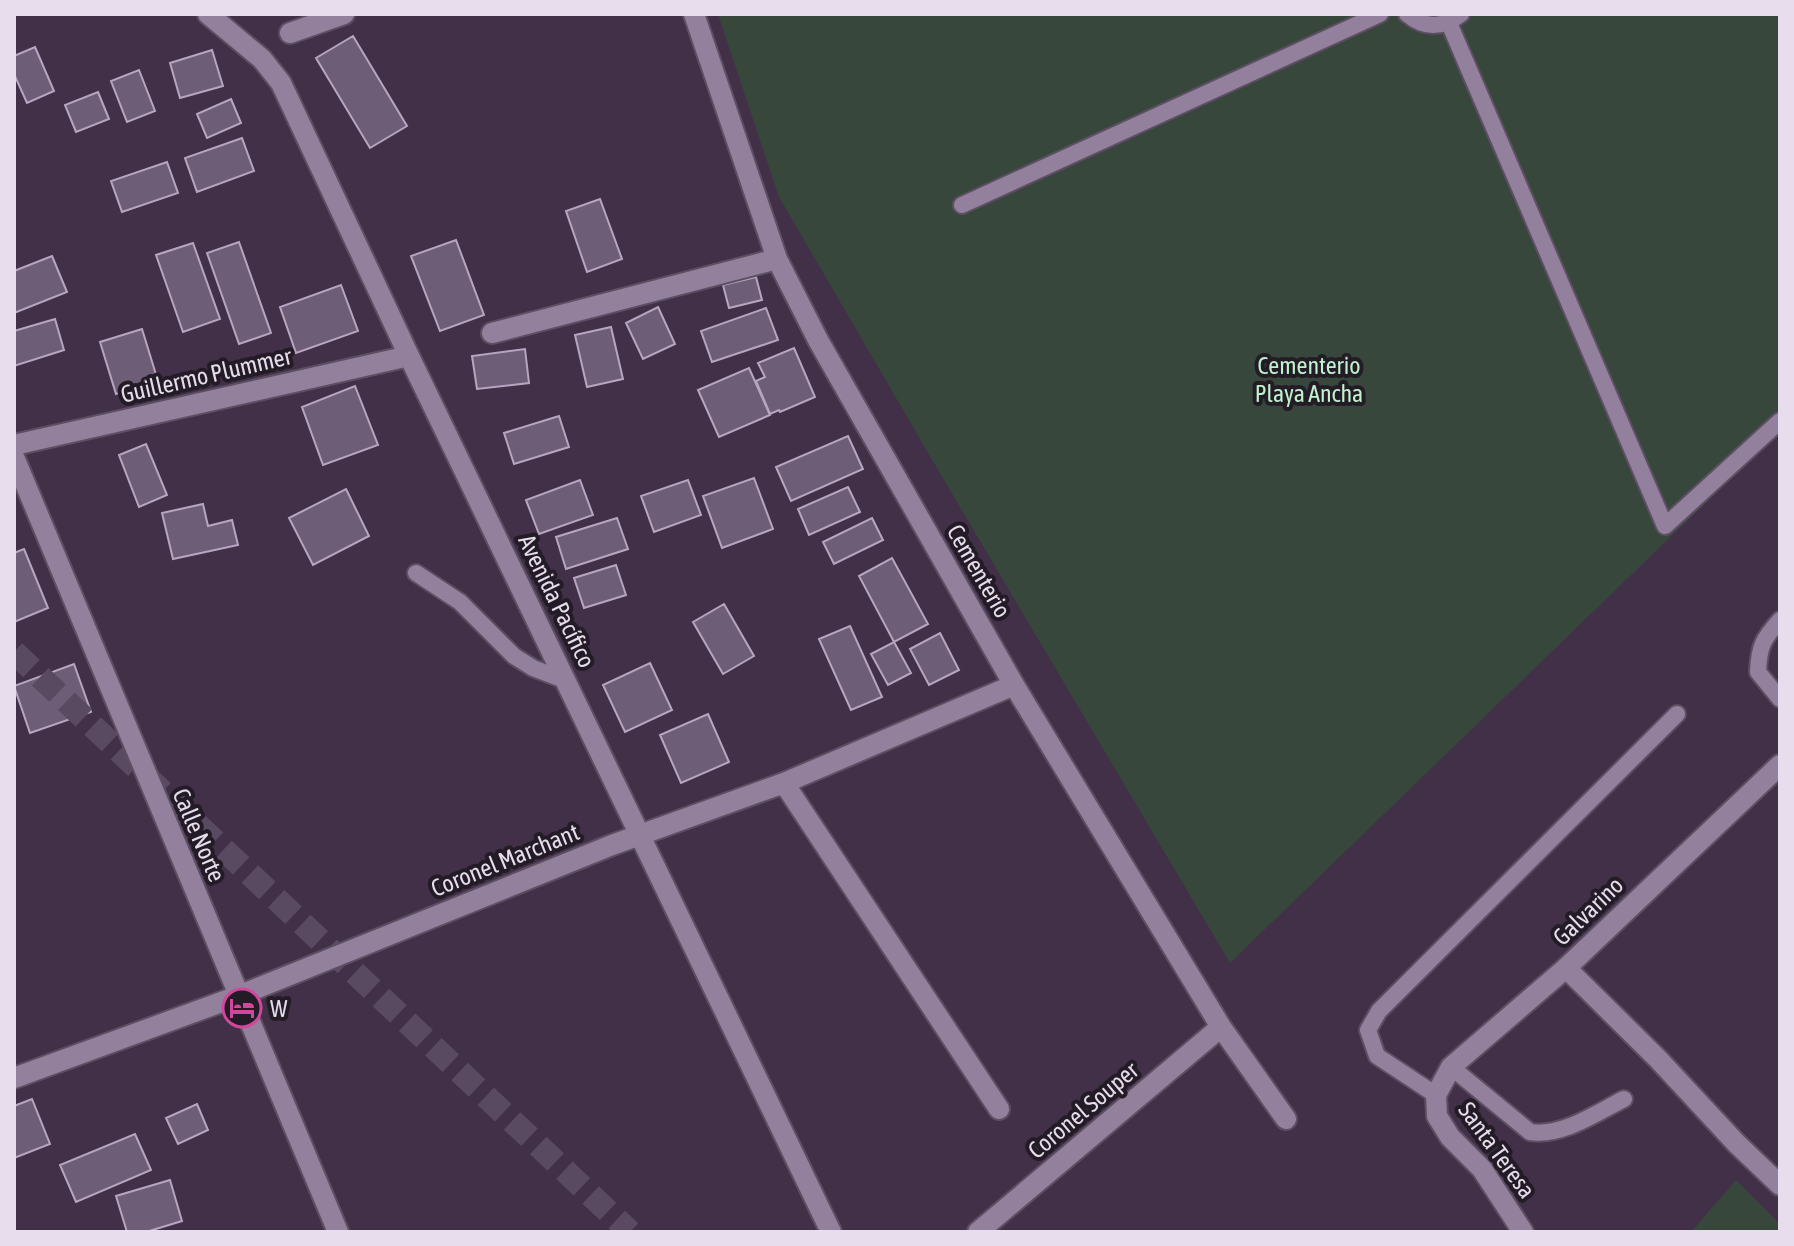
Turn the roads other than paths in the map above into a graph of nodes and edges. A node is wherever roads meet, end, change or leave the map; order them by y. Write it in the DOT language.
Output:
graph roads {
  1 [pos="208,14"];
  2 [pos="344,14"];
  3 [pos="694,14"];
  4 [pos="1380,14"];
  5 [pos="1407,14"];
  6 [pos="1455,18"];
  7 [pos="290,33"];
  8 [pos="962,205"];
  9 [pos="777,259"];
  10 [pos="492,333"];
  11 [pos="409,356"];
  12 [pos="1780,421"];
  13 [pos="14,445"];
  14 [pos="14,457"];
  15 [pos="416,573"];
  16 [pos="1780,620"];
  17 [pos="567,681"];
  18 [pos="1014,685"];
  19 [pos="1780,699"];
  20 [pos="1677,714"];
  21 [pos="1780,765"];
  22 [pos="784,783"];
  23 [pos="641,835"];
  24 [pos="1566,968"];
  25 [pos="238,996"];
  26 [pos="1221,1027"];
  27 [pos="1451,1067"];
  28 [pos="14,1078"];
  29 [pos="1436,1095"];
  30 [pos="1624,1099"];
  31 [pos="999,1109"];
  32 [pos="1286,1119"];
  33 [pos="1780,1185"];
  34 [pos="338,1232"];
  35 [pos="831,1232"];
  36 [pos="978,1232"];
  37 [pos="1523,1232"];
  1 -- 11 [label="street, Avenida Pacífico"];
  2 -- 7 [label="street"];
  3 -- 9 [label="street, Cementerio"];
  4 -- 8 [label="lane"];
  5 -- 6 [label="lane"];
  6 -- 12 [label="lane"];
  9 -- 10 [label="street"];
  9 -- 18 [label="street, Cementerio"];
  11 -- 13 [label="street, Guillermo Plummer"];
  11 -- 17 [label="street, Avenida Pacífico"];
  14 -- 25 [label="street, Calle Norte"];
  15 -- 17 [label="lane"];
  16 -- 19 [label="lane"];
  17 -- 23 [label="street, Avenida Pacífico"];
  18 -- 22 [label="street, Coronel Marchant"];
  18 -- 26 [label="street, Cementerio"];
  20 -- 29 [label="lane"];
  21 -- 24 [label="street, Galvarino"];
  22 -- 23 [label="street, Coronel Marchant"];
  22 -- 31 [label="street"];
  23 -- 25 [label="street, Coronel Marchant"];
  23 -- 35 [label="street, Avenida Pacífico"];
  24 -- 27 [label="street, Galvarino"];
  24 -- 33 [label="street"];
  25 -- 28 [label="street, Coronel Marchant"];
  25 -- 34 [label="street, Calle Norte"];
  26 -- 32 [label="street, Cementerio"];
  26 -- 36 [label="street, Coronel Souper"];
  27 -- 29 [label="street, Galvarino"];
  27 -- 30 [label="lane"];
  29 -- 37 [label="street, Santa Teresa"];
}
